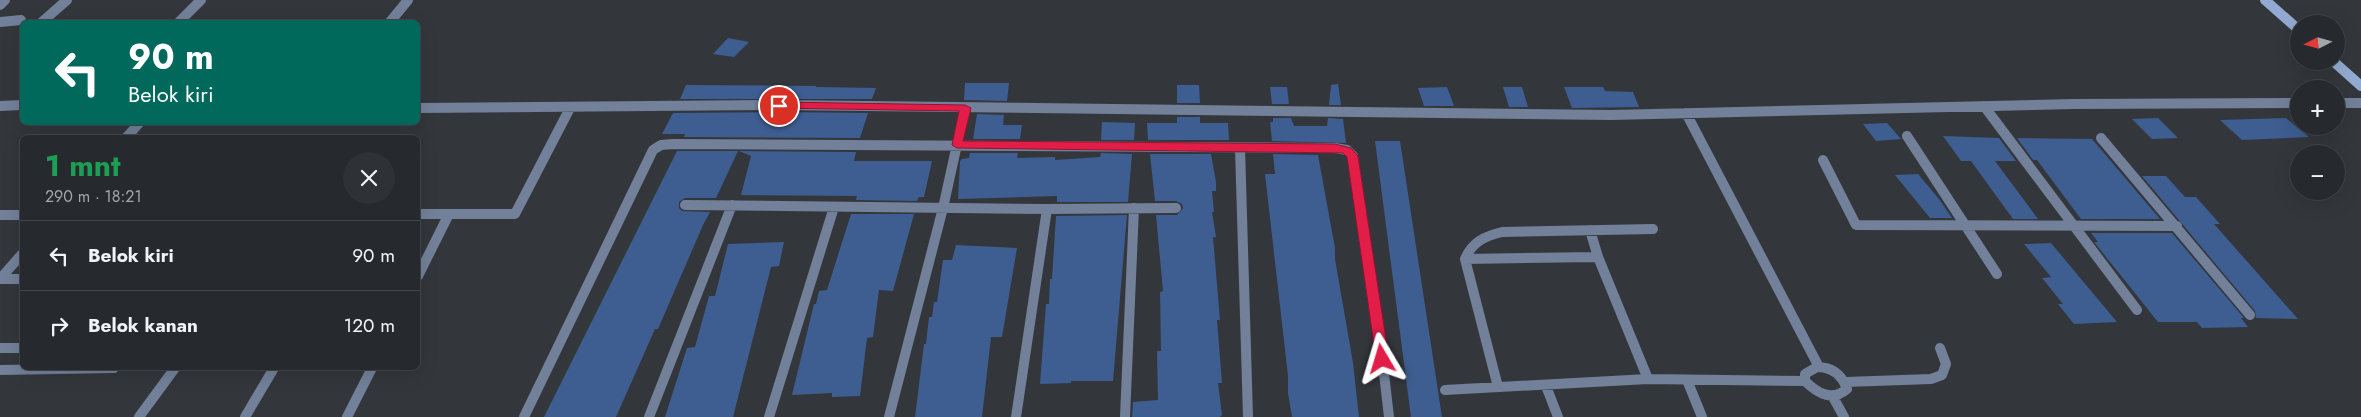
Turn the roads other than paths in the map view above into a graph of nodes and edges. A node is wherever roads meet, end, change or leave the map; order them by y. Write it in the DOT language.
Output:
graph roads {
  1 [pos="5,0"];
  2 [pos="67,0"];
  3 [pos="201,0"];
  4 [pos="408,0"];
  5 [pos="2265,0"];
  6 [pos="0,4"];
  7 [pos="20,20"];
  8 [pos="44,20"];
  9 [pos="181,20"];
  10 [pos="392,20"];
  11 [pos="0,22"];
  12 [pos="2290,22"];
  13 [pos="2343,70"];
  14 [pos="2361,86"];
  15 [pos="2361,102"];
  16 [pos="2290,103"];
  17 [pos="2345,103"];
  18 [pos="20,105"];
  19 [pos="0,106"];
  20 [pos="1984,106"];
  21 [pos="420,108"];
  22 [pos="570,108"];
  23 [pos="965,108"];
  24 [pos="1686,113"];
  25 [pos="137,125"];
  26 [pos="129,135"];
  27 [pos="1908,136"];
  28 [pos="2102,138"];
  29 [pos="957,145"];
  30 [pos="1240,148"];
  31 [pos="1823,160"];
  32 [pos="685,205"];
  33 [pos="732,205"];
  34 [pos="834,207"];
  35 [pos="943,208"];
  36 [pos="1134,208"];
  37 [pos="1176,208"];
  38 [pos="1047,210"];
  39 [pos="420,214"];
  40 [pos="449,214"];
  41 [pos="0,215"];
  42 [pos="20,215"];
  43 [pos="1965,224"];
  44 [pos="2076,226"];
  45 [pos="2177,226"];
  46 [pos="1653,229"];
  47 [pos="1590,230"];
  48 [pos="20,256"];
  49 [pos="1598,257"];
  50 [pos="1465,259"];
  51 [pos="420,272"];
  52 [pos="1997,274"];
  53 [pos="0,279"];
  54 [pos="20,279"];
  55 [pos="2137,310"];
  56 [pos="2250,314"];
  57 [pos="0,348"];
  58 [pos="20,348"];
  59 [pos="1940,348"];
  60 [pos="1819,367"];
  61 [pos="0,370"];
  62 [pos="20,370"];
  63 [pos="174,370"];
  64 [pos="273,370"];
  65 [pos="371,370"];
  66 [pos="1648,379"];
  67 [pos="1687,380"];
  68 [pos="1806,381"];
  69 [pos="1846,382"];
  70 [pos="1546,386"];
  71 [pos="1498,387"];
  72 [pos="1445,390"];
  73 [pos="1833,397"];
  74 [pos="139,417"];
  75 [pos="245,417"];
  76 [pos="347,417"];
  77 [pos="524,417"];
  78 [pos="649,417"];
  79 [pos="769,417"];
  80 [pos="889,417"];
  81 [pos="1016,417"];
  82 [pos="1125,417"];
  83 [pos="1248,417"];
  84 [pos="1389,417"];
  85 [pos="1558,417"];
  86 [pos="1702,417"];
  87 [pos="1844,417"];
  1 -- 6 [label="street"];
  2 -- 8 [label="street"];
  3 -- 9 [label="street"];
  4 -- 10 [label="street"];
  5 -- 12 [label="street"];
  7 -- 11 [label="street"];
  13 -- 14 [label="street"];
  15 -- 17 [label="street"];
  16 -- 20 [label="street"];
  18 -- 19 [label="street"];
  20 -- 24 [label="street"];
  20 -- 44 [label="street"];
  21 -- 22 [label="street"];
  22 -- 23 [label="street"];
  22 -- 40 [label="street"];
  23 -- 24 [label="street"];
  23 -- 29 [label="street"];
  24 -- 60 [label="street"];
  25 -- 26 [label="street"];
  27 -- 43 [label="street"];
  28 -- 45 [label="street"];
  29 -- 30 [label="street"];
  29 -- 35 [label="street"];
  29 -- 77 [label="street"];
  30 -- 83 [label="street"];
  30 -- 84 [label="street"];
  31 -- 43 [label="street"];
  32 -- 33 [label="street"];
  33 -- 34 [label="street"];
  33 -- 78 [label="street"];
  34 -- 35 [label="street"];
  34 -- 79 [label="street"];
  35 -- 38 [label="street"];
  35 -- 80 [label="street"];
  36 -- 37 [label="street"];
  36 -- 38 [label="street"];
  36 -- 82 [label="street"];
  38 -- 81 [label="street"];
  39 -- 40 [label="street"];
  40 -- 51 [label="street"];
  41 -- 42 [label="street"];
  43 -- 44 [label="street"];
  43 -- 52 [label="street"];
  44 -- 45 [label="street"];
  44 -- 55 [label="street"];
  45 -- 56 [label="street"];
  46 -- 47 [label="street"];
  47 -- 49 [label="street"];
  47 -- 50 [label="street"];
  48 -- 53 [label="street"];
  49 -- 50 [label="street"];
  49 -- 66 [label="street"];
  50 -- 71 [label="street"];
  53 -- 54 [label="street"];
  57 -- 58 [label="street"];
  59 -- 69 [label="street"];
  60 -- 68 [label="street"];
  60 -- 69 [label="street"];
  61 -- 62 [label="street"];
  63 -- 74 [label="street"];
  64 -- 75 [label="street"];
  65 -- 76 [label="street"];
  66 -- 67 [label="street"];
  66 -- 70 [label="street"];
  67 -- 68 [label="street"];
  67 -- 86 [label="street"];
  68 -- 73 [label="street"];
  69 -- 73 [label="street"];
  70 -- 71 [label="street"];
  70 -- 85 [label="street"];
  71 -- 72 [label="street"];
  73 -- 87 [label="street"];
}
